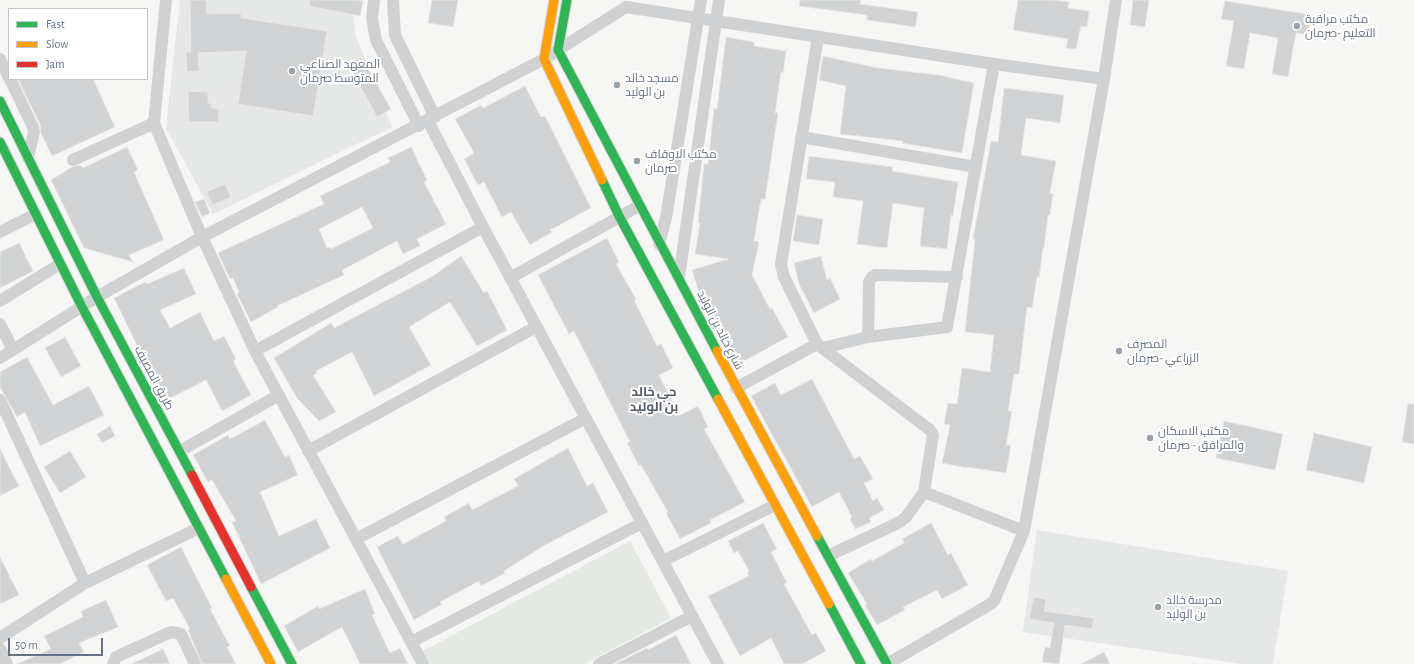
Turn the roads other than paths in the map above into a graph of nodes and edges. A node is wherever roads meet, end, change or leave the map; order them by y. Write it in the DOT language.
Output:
graph roads {
  1 [pos="166,0"];
  2 [pos="374,0"];
  3 [pos="393,0"];
  4 [pos="554,0"];
  5 [pos="567,0"];
  6 [pos="701,0"];
  7 [pos="719,0"];
  8 [pos="1116,0"];
  9 [pos="627,3"];
  10 [pos="698,18"];
  11 [pos="716,20"];
  12 [pos="818,36"];
  13 [pos="558,50"];
  14 [pos="0,59"];
  15 [pos="544,59"];
  16 [pos="994,64"];
  17 [pos="8,76"];
  18 [pos="1104,79"];
  19 [pos="10,80"];
  20 [pos="0,101"];
  21 [pos="427,121"];
  22 [pos="154,123"];
  23 [pos="801,137"];
  24 [pos="0,142"];
  25 [pos="28,158"];
  26 [pos="73,160"];
  27 [pos="976,166"];
  28 [pos="639,206"];
  29 [pos="36,214"];
  30 [pos="619,216"];
  31 [pos="666,218"];
  32 [pos="686,221"];
  33 [pos="483,227"];
  34 [pos="0,232"];
  35 [pos="202,238"];
  36 [pos="659,244"];
  37 [pos="60,264"];
  38 [pos="679,277"];
  39 [pos="957,277"];
  40 [pos="510,278"];
  41 [pos="97,297"];
  42 [pos="0,301"];
  43 [pos="82,307"];
  44 [pos="0,324"];
  45 [pos="536,326"];
  46 [pos="868,337"];
  47 [pos="820,346"];
  48 [pos="13,350"];
  49 [pos="255,351"];
  50 [pos="0,358"];
  51 [pos="736,388"];
  52 [pos="279,396"];
  53 [pos="0,400"];
  54 [pos="586,418"];
  55 [pos="180,451"];
  56 [pos="308,451"];
  57 [pos="924,492"];
  58 [pos="775,505"];
  59 [pos="642,523"];
  60 [pos="199,528"];
  61 [pos="1024,531"];
  62 [pos="356,539"];
  63 [pos="828,556"];
  64 [pos="663,561"];
  65 [pos="85,583"];
  66 [pos="692,616"];
  67 [pos="0,638"];
  68 [pos="411,642"];
  69 [pos="0,649"];
  70 [pos="7,664"];
  71 [pos="113,664"];
  72 [pos="195,664"];
  73 [pos="271,664"];
  74 [pos="292,664"];
  75 [pos="423,664"];
  76 [pos="599,664"];
  77 [pos="718,664"];
  78 [pos="861,664"];
  79 [pos="887,664"];
  1 -- 22 [label="street"];
  2 -- 21 [label="street"];
  3 -- 21 [label="street"];
  4 -- 15 [label="street"];
  5 -- 13 [label="street"];
  6 -- 10 [label="street"];
  7 -- 11 [label="street"];
  8 -- 18 [label="street"];
  9 -- 10 [label="street"];
  9 -- 13 [label="street"];
  10 -- 11 [label="street"];
  10 -- 31 [label="street"];
  11 -- 12 [label="street"];
  11 -- 32 [label="street"];
  12 -- 16 [label="street"];
  12 -- 23 [label="street"];
  13 -- 15 [label="street"];
  13 -- 28 [label="street, شارع خالد بن الوليد"];
  14 -- 17 [label="street"];
  15 -- 21 [label="street"];
  15 -- 30 [label="street"];
  16 -- 18 [label="street"];
  16 -- 27 [label="street"];
  18 -- 61 [label="street"];
  19 -- 25 [label="street"];
  20 -- 25 [label="street, طريق المصيف"];
  21 -- 33 [label="street"];
  21 -- 35 [label="street"];
  22 -- 26 [label="street"];
  22 -- 35 [label="street"];
  23 -- 27 [label="street"];
  23 -- 47 [label="street"];
  24 -- 29 [label="street"];
  25 -- 41 [label="street, طريق المصيف"];
  27 -- 39 [label="street"];
  28 -- 30 [label="street"];
  28 -- 36 [label="street, شارع خالد بن الوليد"];
  29 -- 34 [label="street"];
  29 -- 37 [label="street"];
  30 -- 40 [label="street"];
  30 -- 58 [label="street"];
  31 -- 32 [label="street"];
  31 -- 36 [label="street"];
  32 -- 38 [label="street"];
  33 -- 40 [label="street"];
  33 -- 49 [label="street"];
  35 -- 41 [label="street"];
  35 -- 49 [label="street"];
  36 -- 38 [label="street, شارع خالد بن الوليد"];
  37 -- 42 [label="street"];
  37 -- 43 [label="street"];
  38 -- 51 [label="street, شارع خالد بن الوليد"];
  39 -- 46 [label="street"];
  39 -- 46 [label="street"];
  40 -- 45 [label="street"];
  41 -- 43 [label="street"];
  41 -- 55 [label="street, طريق المصيف"];
  43 -- 48 [label="street"];
  43 -- 60 [label="street"];
  44 -- 48 [label="street"];
  45 -- 54 [label="street"];
  45 -- 56 [label="street"];
  46 -- 47 [label="street"];
  47 -- 51 [label="street"];
  47 -- 57 [label="street"];
  48 -- 50 [label="street"];
  49 -- 52 [label="street"];
  51 -- 63 [label="street, شارع خالد بن الوليد"];
  52 -- 55 [label="street"];
  52 -- 56 [label="street"];
  53 -- 65 [label="street"];
  54 -- 59 [label="street"];
  54 -- 62 [label="street"];
  55 -- 74 [label="street, طريق المصيف"];
  56 -- 62 [label="street"];
  57 -- 61 [label="street"];
  57 -- 63 [label="street"];
  58 -- 64 [label="street"];
  58 -- 78 [label="street"];
  59 -- 64 [label="street"];
  59 -- 68 [label="street"];
  60 -- 65 [label="street"];
  60 -- 73 [label="street"];
  61 -- 79 [label="street"];
  62 -- 68 [label="street"];
  63 -- 79 [label="street, شارع خالد بن الوليد"];
  64 -- 66 [label="street"];
  65 -- 67 [label="street"];
  66 -- 76 [label="street"];
  66 -- 77 [label="street"];
  68 -- 75 [label="street"];
  69 -- 70 [label="street"];
  71 -- 72 [label="street"];
}
